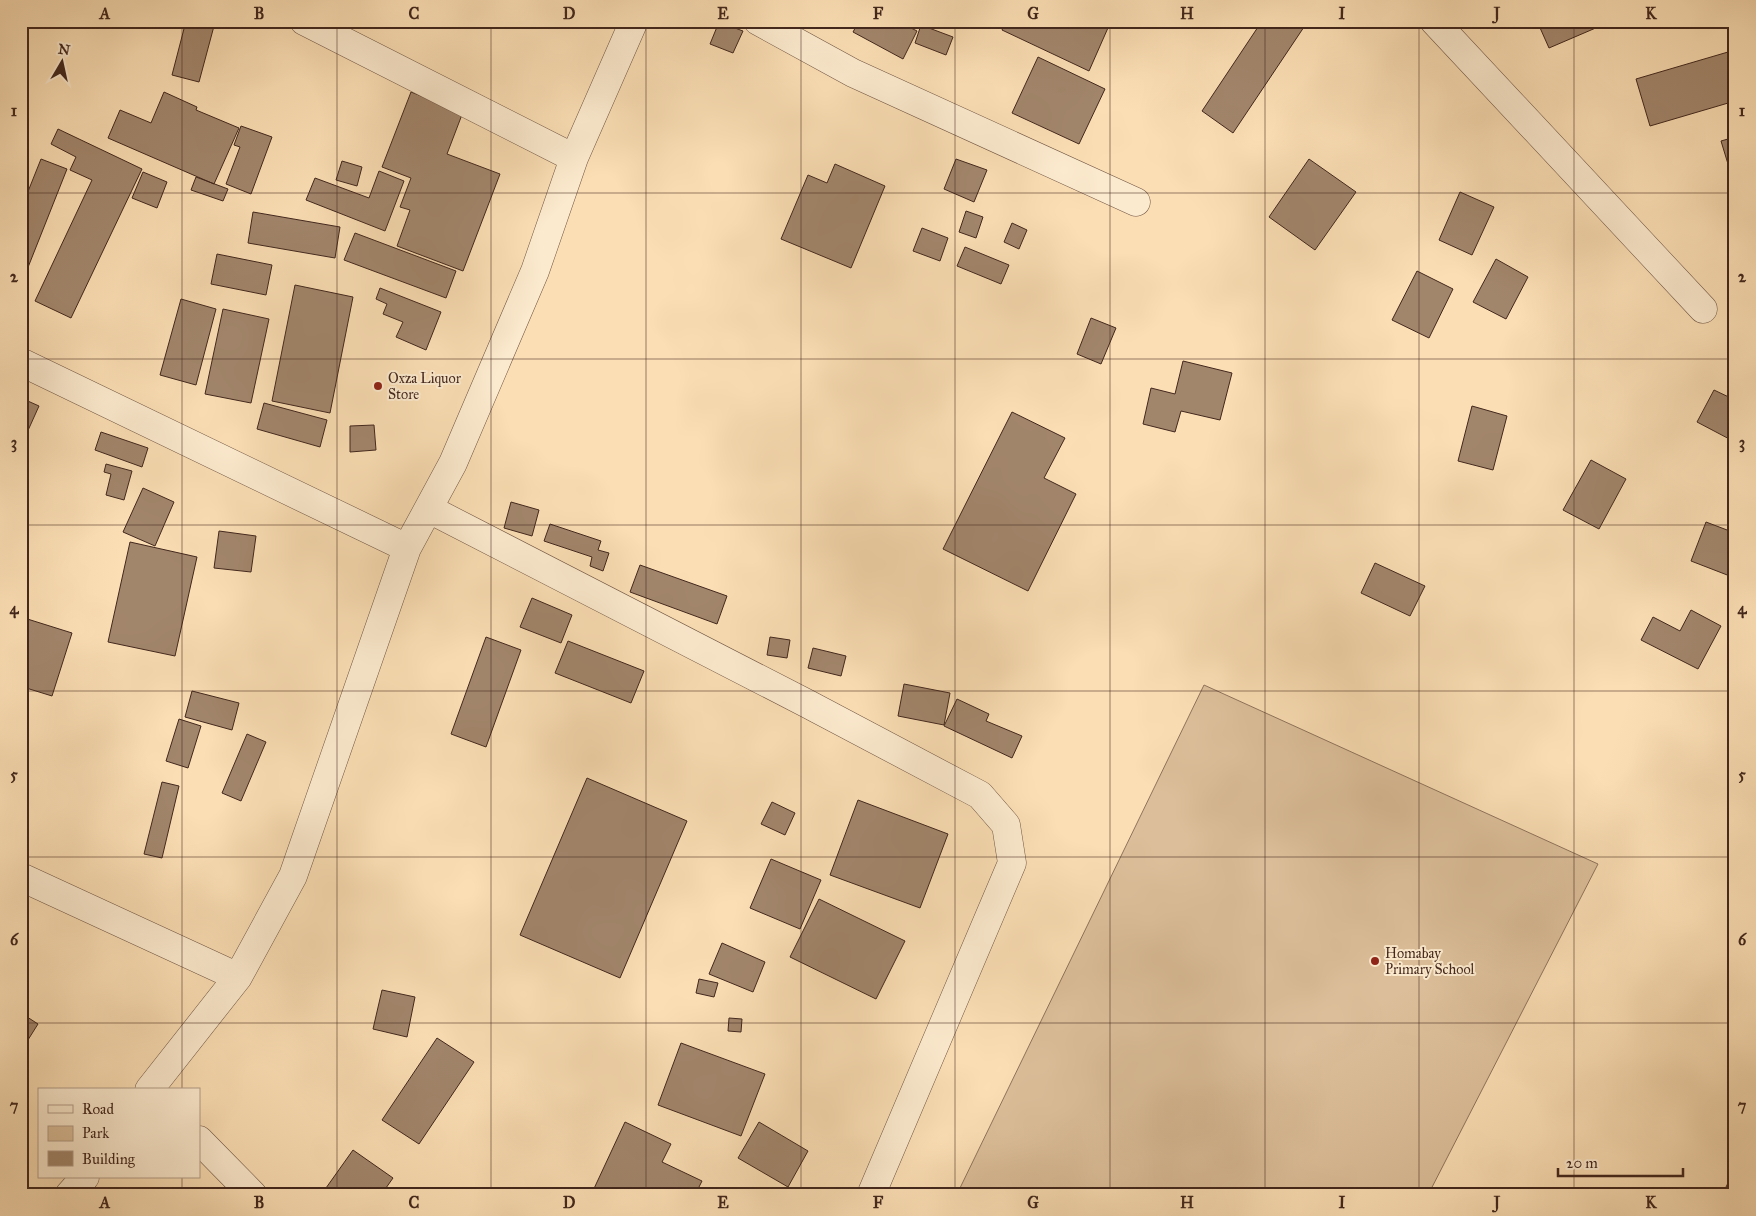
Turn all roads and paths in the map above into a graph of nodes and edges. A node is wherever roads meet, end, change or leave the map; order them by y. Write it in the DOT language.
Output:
graph roads {
  1 [pos="304,21"];
  2 [pos="634,21"];
  3 [pos="758,21"];
  4 [pos="1434,21"];
  5 [pos="574,158"];
  6 [pos="1136,202"];
  7 [pos="1703,309"];
  8 [pos="21,362"];
  9 [pos="429,510"];
  10 [pos="407,548"];
  11 [pos="21,877"];
  12 [pos="238,977"];
  13 [pos="152,1088"];
  14 [pos="200,1141"];
  15 [pos="84,1178"];
  16 [pos="69,1195"];
  17 [pos="253,1195"];
  18 [pos="871,1195"];
  1 -- 5 [label="street"];
  2 -- 5 [label="street"];
  3 -- 6 [label="street"];
  4 -- 7 [label="street"];
  5 -- 9 [label="street"];
  8 -- 10 [label="street"];
  9 -- 10 [label="street"];
  9 -- 18 [label="street"];
  10 -- 12 [label="street"];
  11 -- 12 [label="street"];
  12 -- 13 [label="street"];
  14 -- 17 [label="street"];
  15 -- 16 [label="street"];
}
